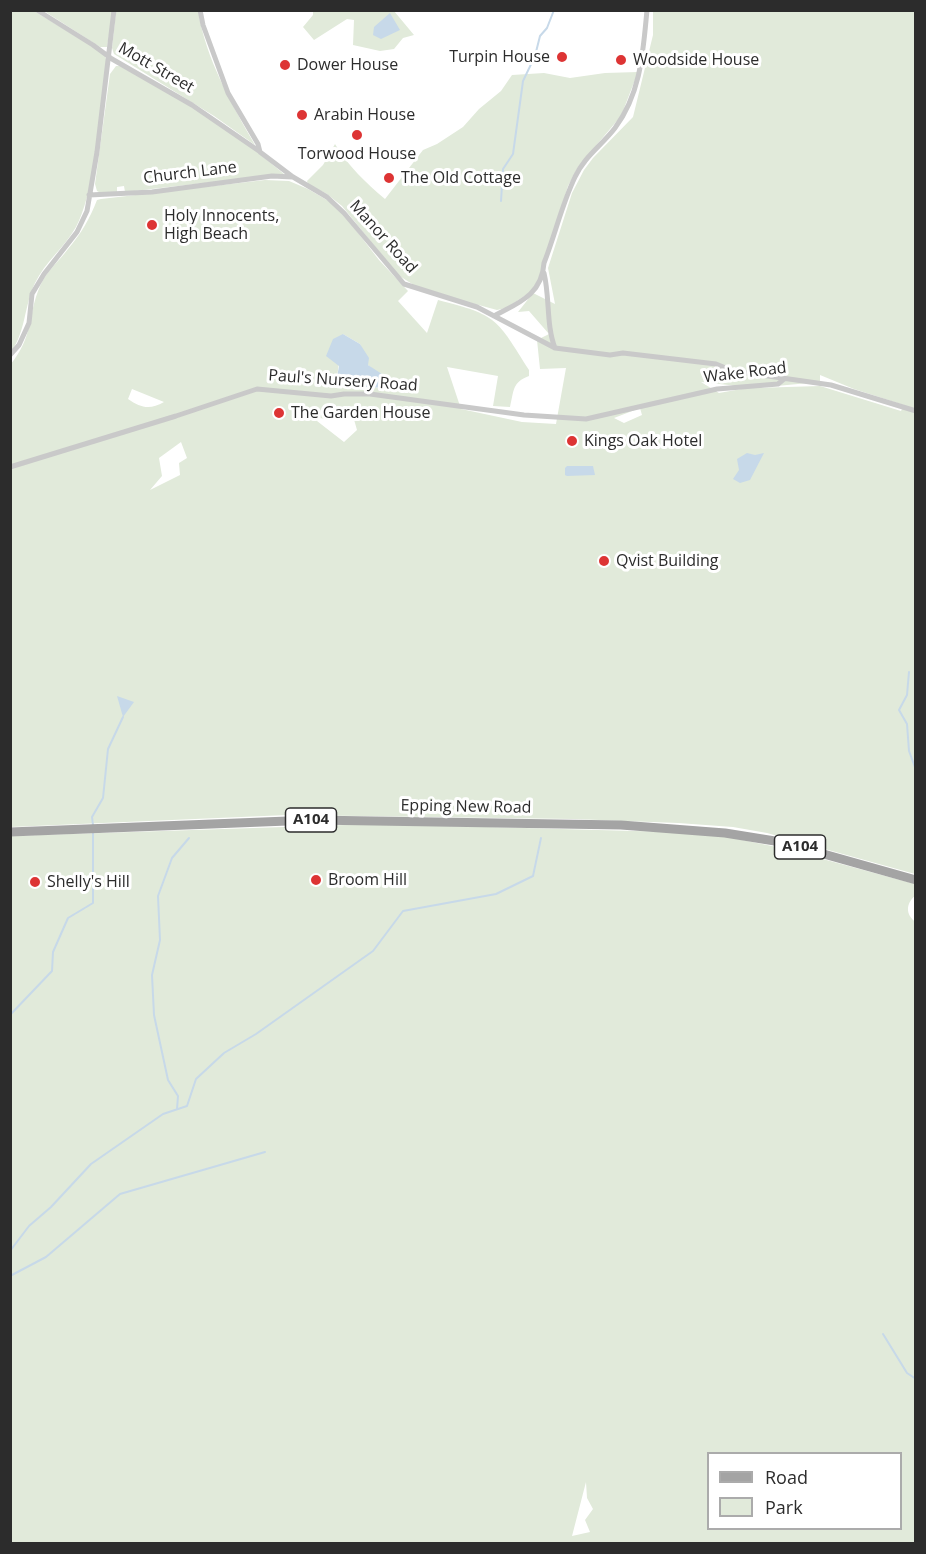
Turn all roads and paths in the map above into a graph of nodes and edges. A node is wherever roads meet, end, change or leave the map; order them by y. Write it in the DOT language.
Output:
graph roads {
  1 [pos="37,10"];
  2 [pos="114,10"];
  3 [pos="200,10"];
  4 [pos="646,10"];
  5 [pos="109,57"];
  6 [pos="260,152"];
  7 [pos="293,177"];
  8 [pos="89,195"];
  9 [pos="544,271"];
  10 [pos="494,316"];
  11 [pos="555,348"];
  12 [pos="10,355"];
  13 [pos="784,379"];
  14 [pos="647,405"];
  15 [pos="915,411"];
  16 [pos="10,467"];
  17 [pos="10,832"];
  18 [pos="915,880"];
  1 -- 5 [label="street, Mott Street"];
  2 -- 5 [label="street"];
  3 -- 6 [label="street, Manor Road"];
  4 -- 9 [label="street"];
  5 -- 6 [label="street, Mott Street"];
  5 -- 8 [label="street"];
  6 -- 7 [label="street, Manor Road"];
  7 -- 8 [label="street, Church Lane"];
  7 -- 10 [label="street, Manor Road"];
  8 -- 12 [label="street"];
  9 -- 10 [label="street"];
  9 -- 11 [label="street"];
  10 -- 11 [label="street, Manor Road"];
  11 -- 13 [label="street, Manor Road"];
  13 -- 14 [label="street, Wake Road"];
  13 -- 15 [label="street, Wake Road"];
  14 -- 16 [label="street, Paul's Nursery Road"];
  17 -- 18 [label="main road, Epping New Road / A104"];
}
